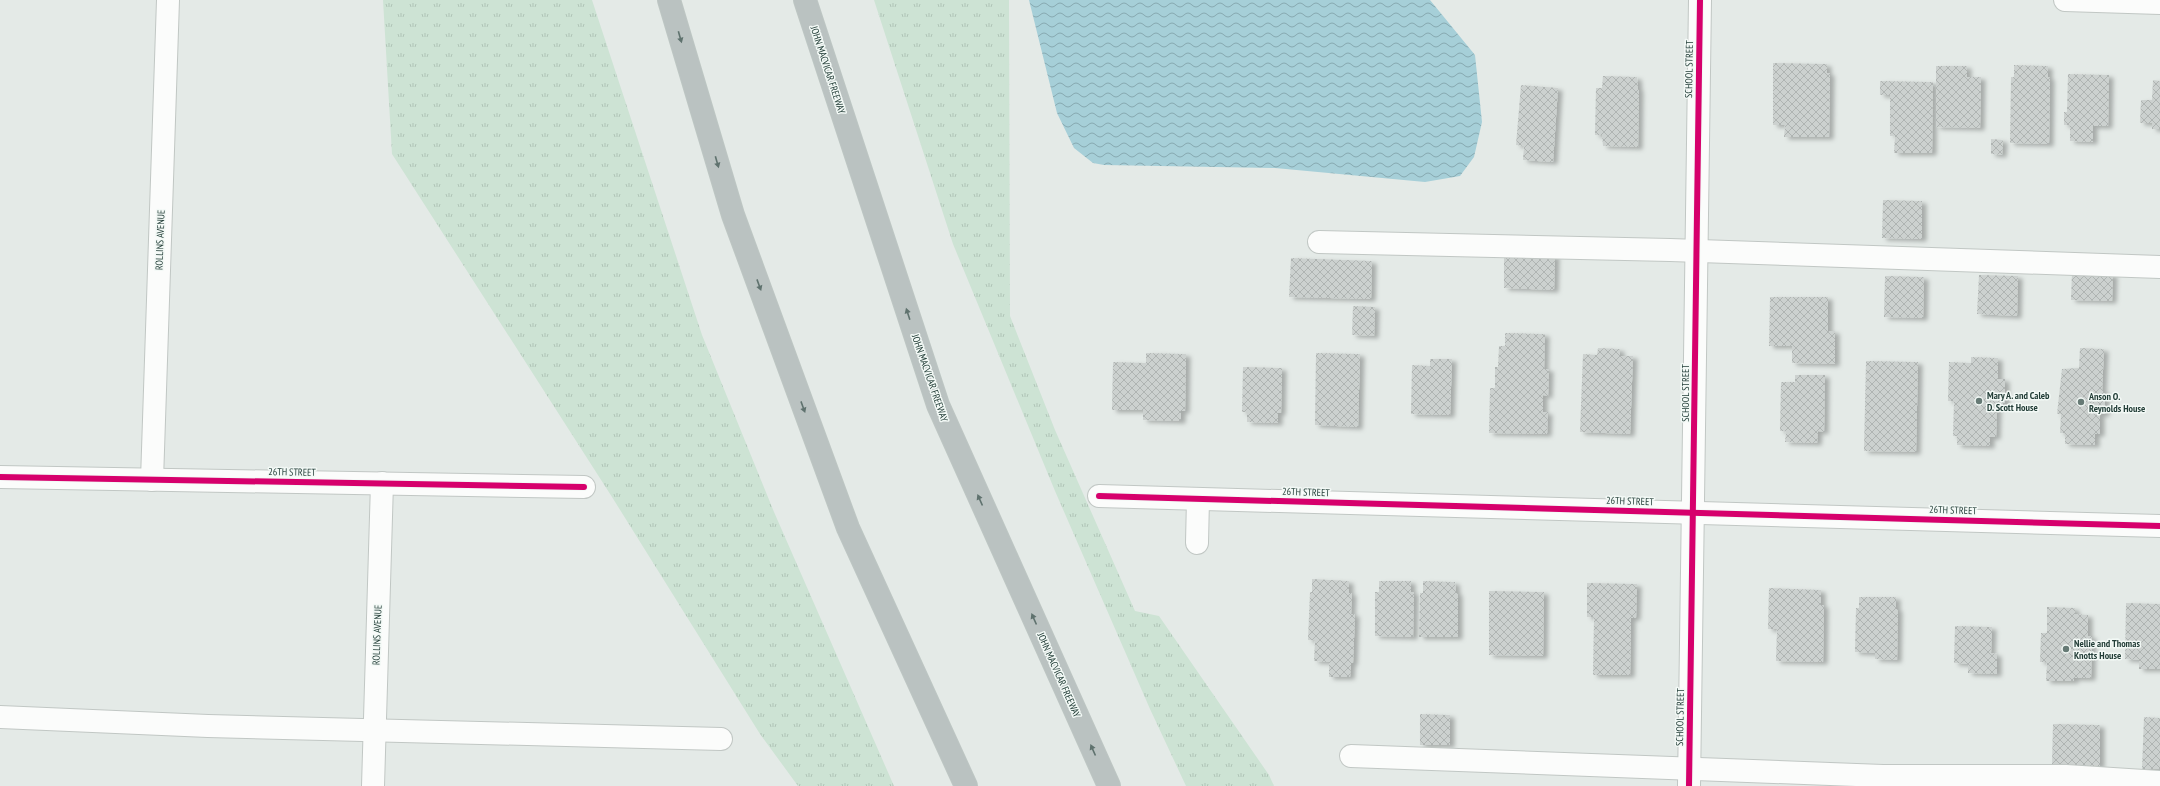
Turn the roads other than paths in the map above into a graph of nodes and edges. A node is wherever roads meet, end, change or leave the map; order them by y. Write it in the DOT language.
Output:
graph roads {
  1 [pos="168,0"];
  2 [pos="669,0"];
  3 [pos="806,0"];
  4 [pos="1700,0"];
  5 [pos="2065,0"];
  6 [pos="2160,3"];
  7 [pos="1319,242"];
  8 [pos="1696,250"];
  9 [pos="2160,267"];
  10 [pos="0,477"];
  11 [pos="152,480"];
  12 [pos="382,483"];
  13 [pos="584,487"];
  14 [pos="1099,496"];
  15 [pos="1198,499"];
  16 [pos="1693,513"];
  17 [pos="2160,526"];
  18 [pos="1197,543"];
  19 [pos="0,717"];
  20 [pos="374,730"];
  21 [pos="721,739"];
  22 [pos="1351,756"];
  23 [pos="1689,777"];
  24 [pos="2160,782"];
  25 [pos="373,786"];
  26 [pos="966,786"];
  27 [pos="1109,786"];
  1 -- 11 [label="street, ROLLINS AVENUE"];
  2 -- 26 [label="highway, one-way"];
  27 -- 3 [label="highway, JOHN MACVICAR FREEWAY, one-way"];
  4 -- 8 [label="street, SCHOOL STREET"];
  5 -- 6 [label="street"];
  7 -- 8 [label="street"];
  8 -- 9 [label="street"];
  8 -- 16 [label="street, SCHOOL STREET"];
  10 -- 11 [label="street, 26TH STREET"];
  11 -- 12 [label="street, 26TH STREET"];
  12 -- 13 [label="street, 26TH STREET"];
  12 -- 20 [label="street, ROLLINS AVENUE"];
  14 -- 15 [label="street, 26TH STREET"];
  15 -- 16 [label="street, 26TH STREET"];
  15 -- 18 [label="street"];
  16 -- 17 [label="street, 26TH STREET"];
  16 -- 23 [label="street, SCHOOL STREET"];
  19 -- 20 [label="street"];
  20 -- 21 [label="street"];
  20 -- 25 [label="street, ROLLINS AVENUE"];
  22 -- 23 [label="street"];
  23 -- 24 [label="street"];
}
